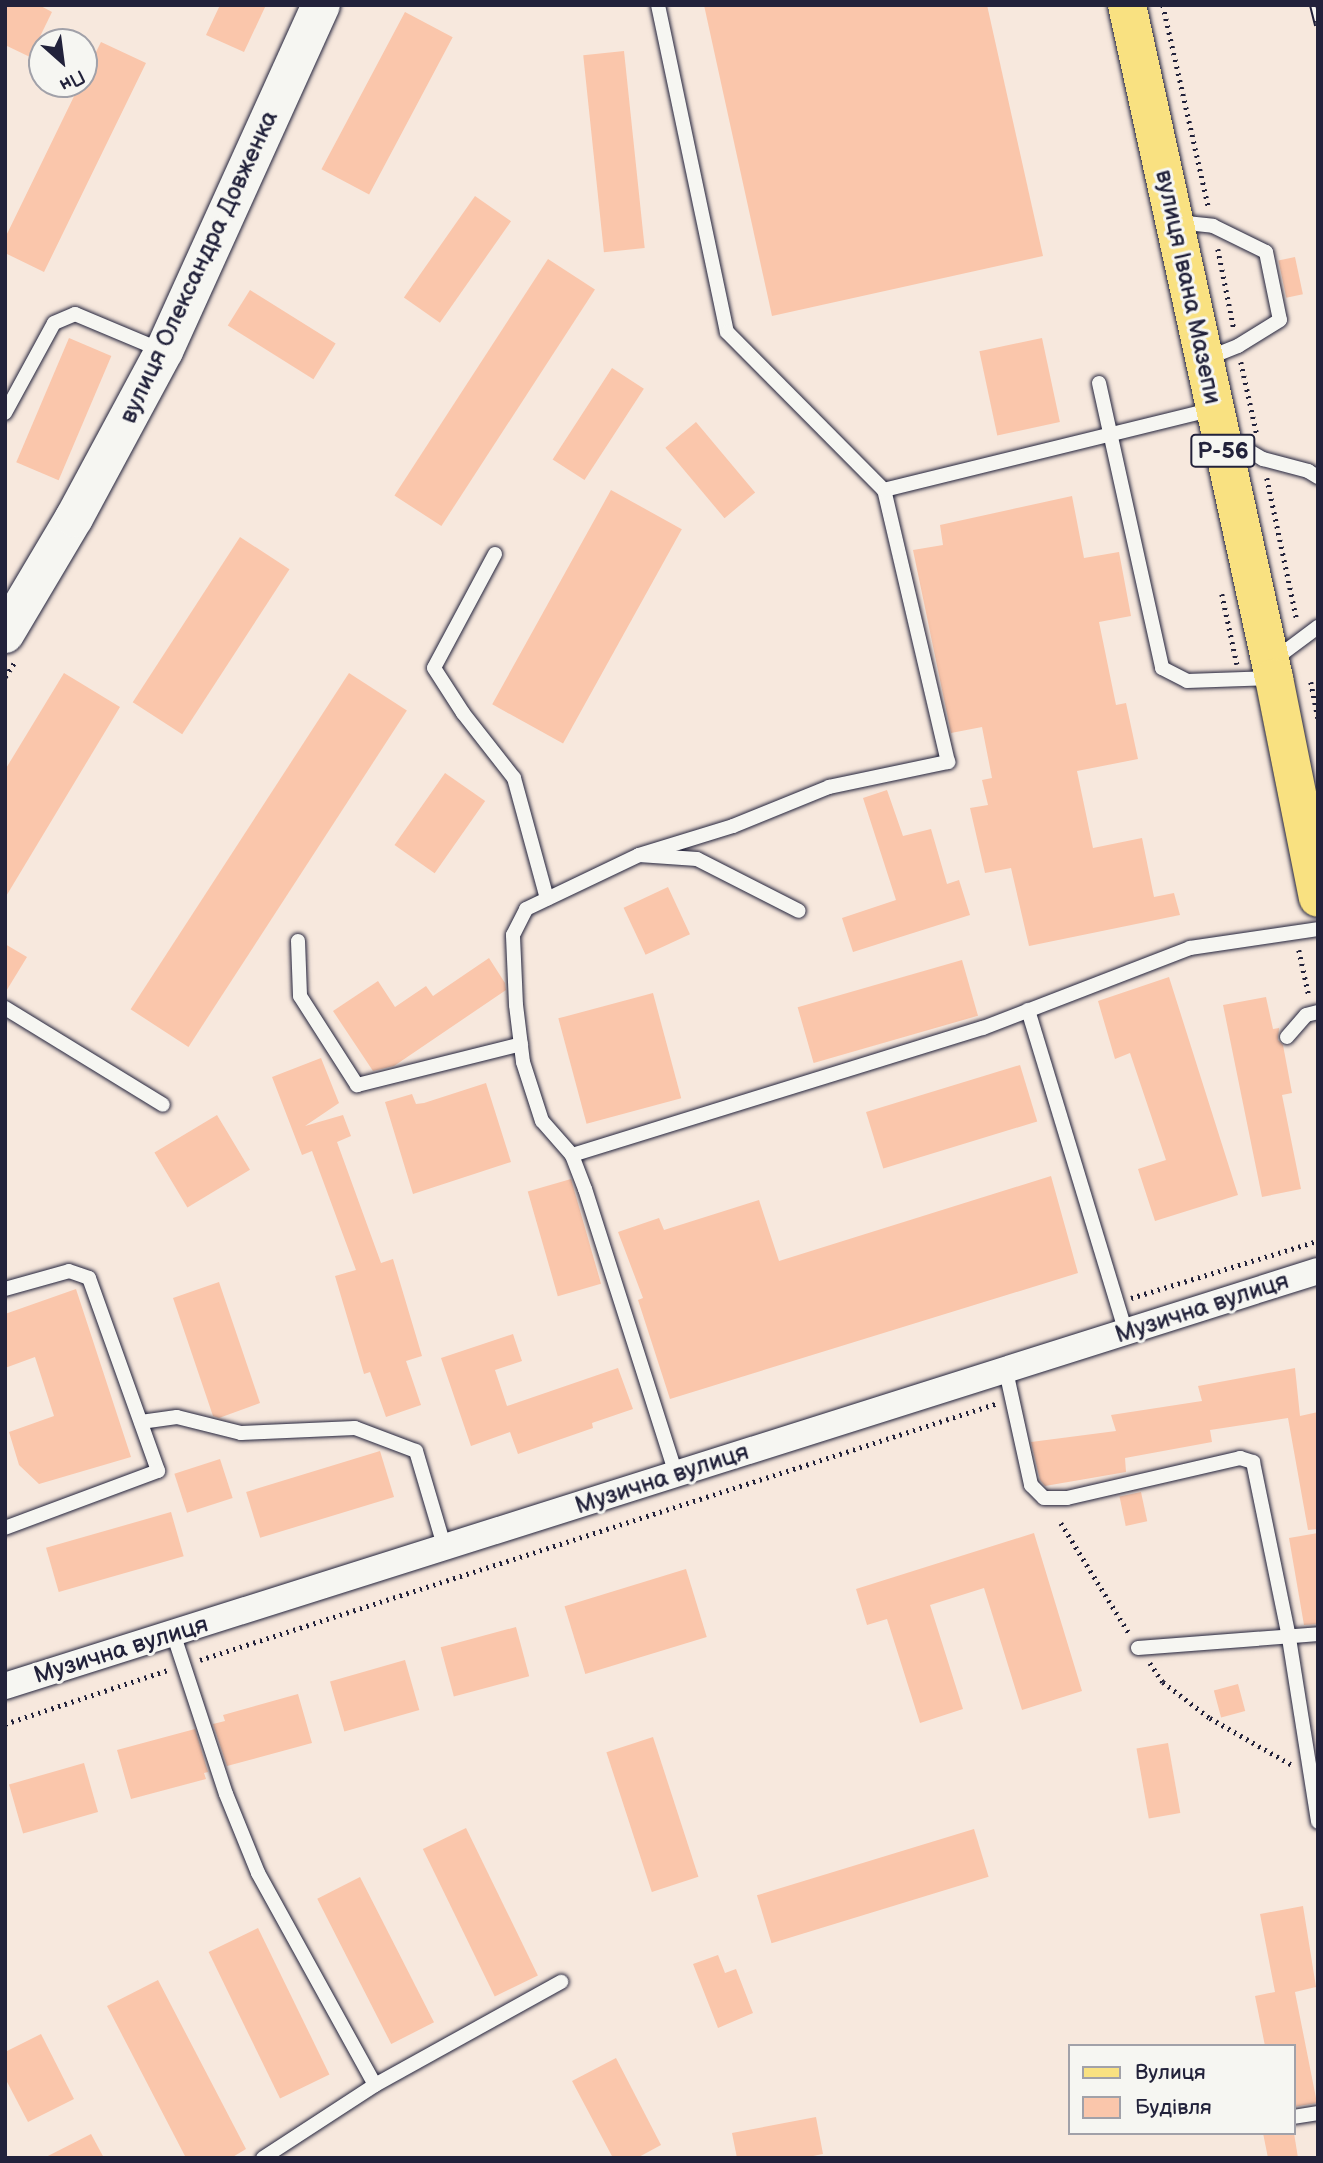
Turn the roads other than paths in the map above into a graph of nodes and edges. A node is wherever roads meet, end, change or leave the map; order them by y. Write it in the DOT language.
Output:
graph roads {
  1 [pos="321,5"];
  2 [pos="658,5"];
  3 [pos="1127,5"];
  4 [pos="1175,221"];
  5 [pos="164,351"];
  6 [pos="1221,353"];
  7 [pos="1099,383"];
  8 [pos="5,412"];
  9 [pos="1217,421"];
  10 [pos="1110,433"];
  11 [pos="1318,477"];
  12 [pos="884,490"];
  13 [pos="495,554"];
  14 [pos="1318,627"];
  15 [pos="5,634"];
  16 [pos="1274,675"];
  17 [pos="639,855"];
  18 [pos="1318,898"];
  19 [pos="547,899"];
  20 [pos="799,911"];
  21 [pos="1318,929"];
  22 [pos="298,941"];
  23 [pos="5,1008"];
  24 [pos="1028,1010"];
  25 [pos="1315,1013"];
  26 [pos="1287,1037"];
  27 [pos="521,1044"];
  28 [pos="163,1105"];
  29 [pos="572,1155"];
  30 [pos="1318,1271"];
  31 [pos="5,1289"];
  32 [pos="1126,1333"];
  33 [pos="1006,1371"];
  34 [pos="141,1422"];
  35 [pos="676,1474"];
  36 [pos="5,1528"];
  37 [pos="445,1549"];
  38 [pos="173,1633"];
  39 [pos="1318,1634"];
  40 [pos="1289,1638"];
  41 [pos="1138,1648"];
  42 [pos="5,1686"];
  43 [pos="1318,1822"];
  44 [pos="561,1982"];
  45 [pos="375,2085"];
  46 [pos="1318,2113"];
  47 [pos="1295,2117"];
  48 [pos="263,2158"];
  1 -- 5 [label="main road, вулиця Олександра Довженка"];
  2 -- 12 [label="lane"];
  3 -- 4 [label="main road, вулиця Івана Мазепи / Р-56"];
  4 -- 6 [label="main road, вулиця Івана Мазепи / Р-56"];
  4 -- 6 [label="lane"];
  5 -- 8 [label="lane"];
  5 -- 15 [label="main road, вулиця Олександра Довженка"];
  6 -- 9 [label="main road, вулиця Івана Мазепи / Р-56"];
  7 -- 10 [label="lane"];
  9 -- 10 [label="lane"];
  9 -- 11 [label="lane"];
  9 -- 16 [label="main road, вулиця Івана Мазепи / Р-56"];
  10 -- 12 [label="lane"];
  10 -- 16 [label="lane"];
  12 -- 17 [label="lane"];
  13 -- 19 [label="lane"];
  14 -- 16 [label="lane"];
  16 -- 18 [label="main road, вулиця Івана Мазепи / Р-56"];
  17 -- 19 [label="lane"];
  17 -- 20 [label="lane"];
  19 -- 27 [label="lane"];
  21 -- 24 [label="lane"];
  22 -- 27 [label="lane"];
  23 -- 28 [label="lane"];
  24 -- 29 [label="lane"];
  24 -- 32 [label="lane"];
  25 -- 26 [label="lane"];
  27 -- 29 [label="lane"];
  29 -- 35 [label="lane"];
  30 -- 32 [label="street, Музична вулиця"];
  31 -- 34 [label="lane"];
  32 -- 33 [label="street, Музична вулиця"];
  33 -- 35 [label="street, Музична вулиця"];
  33 -- 40 [label="lane"];
  34 -- 36 [label="lane"];
  34 -- 37 [label="lane"];
  35 -- 37 [label="street, Музична вулиця"];
  37 -- 38 [label="street, Музична вулиця"];
  38 -- 42 [label="street, Музична вулиця"];
  38 -- 45 [label="lane"];
  39 -- 40 [label="lane"];
  40 -- 41 [label="lane"];
  40 -- 43 [label="lane"];
  44 -- 45 [label="lane"];
  45 -- 48 [label="lane"];
  46 -- 47 [label="lane"];
}
